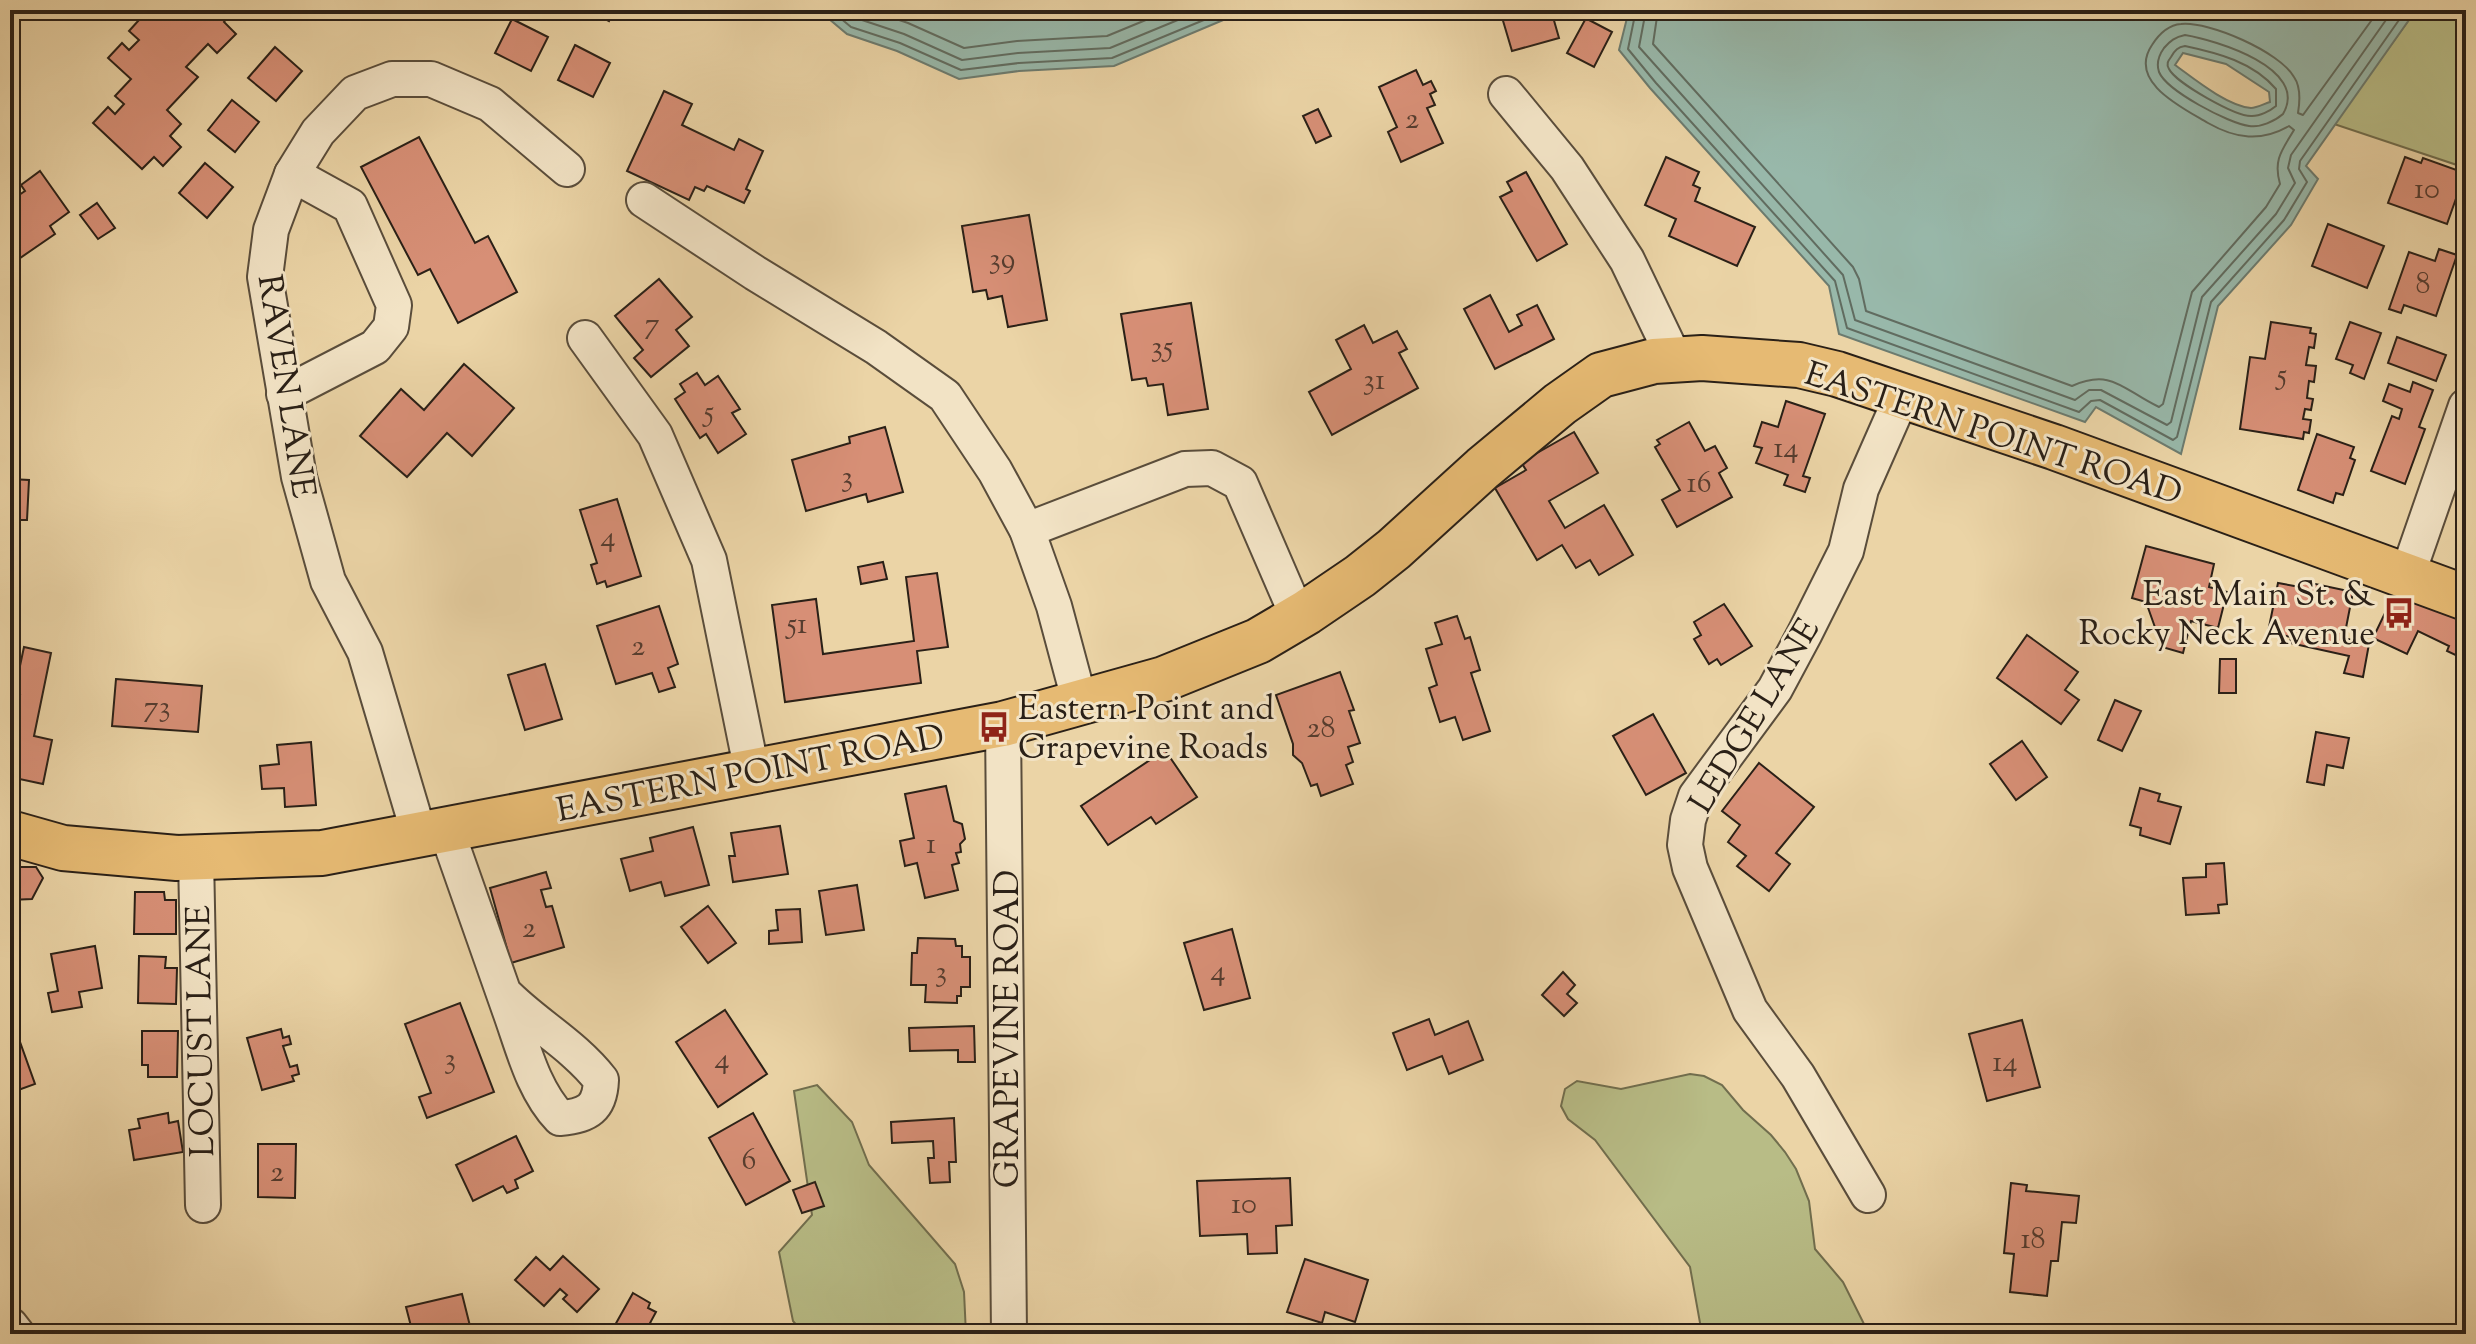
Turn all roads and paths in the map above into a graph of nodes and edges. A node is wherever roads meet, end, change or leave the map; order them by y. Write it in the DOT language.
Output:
graph roads {
  1 [pos="1506,94"];
  2 [pos="567,169"];
  3 [pos="292,174"];
  4 [pos="644,200"];
  5 [pos="585,338"];
  6 [pos="1675,360"];
  7 [pos="284,394"];
  8 [pos="1902,396"];
  9 [pos="2466,406"];
  10 [pos="1027,530"];
  11 [pos="2407,576"];
  12 [pos="2466,598"];
  13 [pos="1298,617"];
  14 [pos="1080,703"];
  15 [pos="1003,724"];
  16 [pos="752,772"];
  17 [pos="433,832"];
  18 [pos="10,833"];
  19 [pos="196,857"];
  20 [pos="504,993"];
  21 [pos="1868,1195"];
  22 [pos="203,1205"];
  23 [pos="10,1325"];
  24 [pos="17,1334"];
  25 [pos="1009,1334"];
  1 -- 6 [label="street"];
  2 -- 3 [label="street, RAVEN LANE"];
  3 -- 7 [label="street, RAVEN LANE"];
  3 -- 7 [label="street"];
  4 -- 10 [label="street"];
  5 -- 16 [label="street"];
  6 -- 8 [label="main road, EASTERN POINT ROAD"];
  6 -- 13 [label="main road, EASTERN POINT ROAD"];
  7 -- 17 [label="street, RAVEN LANE"];
  8 -- 11 [label="main road, EASTERN POINT ROAD"];
  8 -- 21 [label="street, LEDGE LANE"];
  9 -- 11 [label="street"];
  10 -- 13 [label="street"];
  10 -- 14 [label="street"];
  11 -- 12 [label="main road, EASTERN POINT ROAD"];
  13 -- 14 [label="main road, EASTERN POINT ROAD"];
  14 -- 15 [label="main road, EASTERN POINT ROAD"];
  15 -- 16 [label="main road, EASTERN POINT ROAD"];
  15 -- 25 [label="street, GRAPEVINE ROAD"];
  16 -- 17 [label="main road, EASTERN POINT ROAD"];
  17 -- 19 [label="main road, EASTERN POINT ROAD"];
  17 -- 20 [label="street, RAVEN LANE"];
  18 -- 19 [label="main road, EASTERN POINT ROAD"];
  19 -- 22 [label="street, LOCUST LANE"];
  23 -- 24 [label="street"];
}
